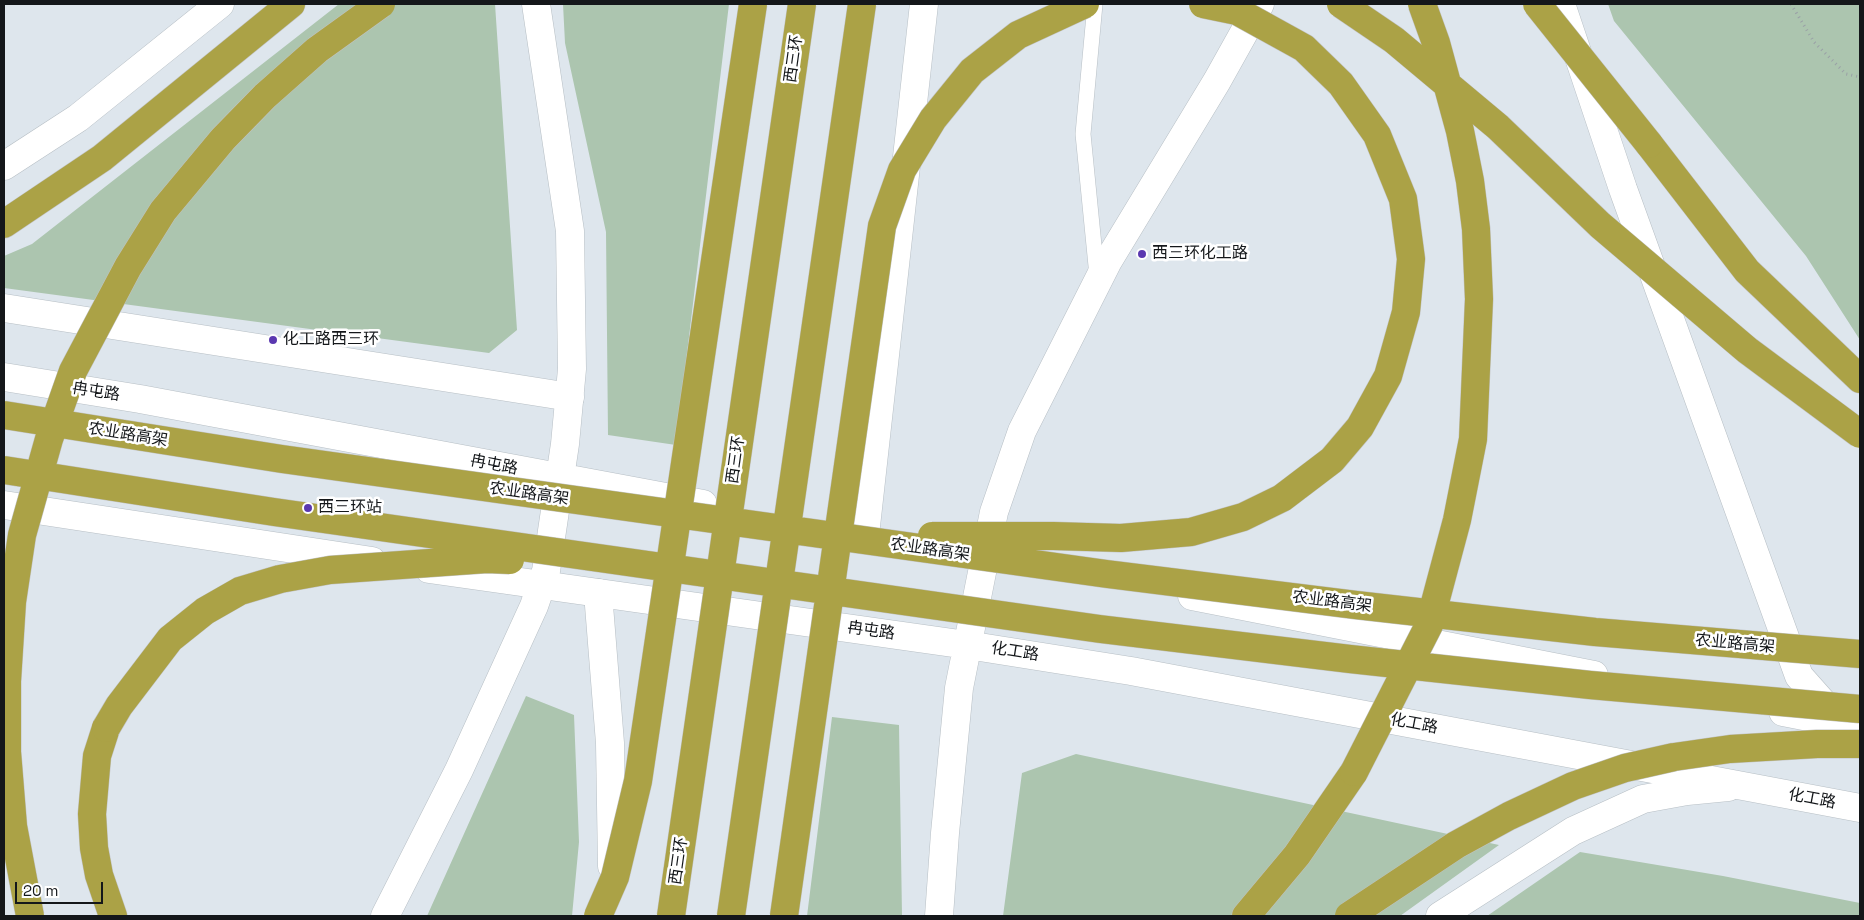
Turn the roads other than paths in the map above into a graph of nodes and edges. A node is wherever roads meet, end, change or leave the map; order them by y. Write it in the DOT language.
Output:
graph roads {
  1 [pos="220,4"];
  2 [pos="291,4"];
  3 [pos="380,4"];
  4 [pos="536,4"];
  5 [pos="753,4"];
  6 [pos="802,4"];
  7 [pos="862,4"];
  8 [pos="924,4"];
  9 [pos="1085,4"];
  10 [pos="1096,4"];
  11 [pos="1203,4"];
  12 [pos="1260,4"];
  13 [pos="1341,4"];
  14 [pos="1422,4"];
  15 [pos="1537,4"];
  16 [pos="1561,4"];
  17 [pos="4,166"];
  18 [pos="4,224"];
  19 [pos="1097,283"];
  20 [pos="4,308"];
  21 [pos="4,378"];
  22 [pos="1860,379"];
  23 [pos="570,397"];
  24 [pos="4,415"];
  25 [pos="1860,434"];
  26 [pos="4,470"];
  27 [pos="560,478"];
  28 [pos="4,505"];
  29 [pos="856,537"];
  30 [pos="984,557"];
  31 [pos="627,562"];
  32 [pos="542,585"];
  33 [pos="598,593"];
  34 [pos="966,645"];
  35 [pos="1860,654"];
  36 [pos="1860,709"];
  37 [pos="1860,726"];
  38 [pos="1860,744"];
  39 [pos="1742,785"];
  40 [pos="1860,808"];
  41 [pos="30,916"];
  42 [pos="113,916"];
  43 [pos="385,916"];
  44 [pos="598,916"];
  45 [pos="611,916"];
  46 [pos="671,916"];
  47 [pos="730,916"];
  48 [pos="784,916"];
  49 [pos="939,916"];
  50 [pos="1246,916"];
  51 [pos="1349,916"];
  52 [pos="1440,916"];
  1 -- 17 [label="main road"];
  2 -- 18 [label="highway"];
  3 -- 41 [label="highway, bridge"];
  4 -- 23 [label="main road"];
  5 -- 44 [label="highway, bridge"];
  6 -- 46 [label="highway, 西三环, bridge"];
  7 -- 47 [label="highway, bridge"];
  8 -- 29 [label="main road"];
  9 -- 48 [label="highway, bridge"];
  10 -- 19 [label="lane"];
  11 -- 29 [label="highway, bridge"];
  12 -- 19 [label="main road"];
  13 -- 25 [label="highway, bridge"];
  14 -- 50 [label="highway, bridge"];
  15 -- 22 [label="highway, bridge"];
  16 -- 37 [label="main road"];
  19 -- 30 [label="main road"];
  20 -- 23 [label="main road"];
  21 -- 27 [label="main road, 冉屯路"];
  23 -- 27 [label="main road"];
  24 -- 29 [label="highway, 农业路高架, bridge"];
  26 -- 31 [label="highway, bridge"];
  27 -- 29 [label="main road, 冉屯路"];
  27 -- 32 [label="main road"];
  28 -- 32 [label="main road, 冉屯路"];
  29 -- 30 [label="main road, 冉屯路"];
  29 -- 35 [label="highway, 农业路高架, bridge"];
  30 -- 34 [label="main road"];
  30 -- 37 [label="main road"];
  31 -- 36 [label="highway, bridge"];
  31 -- 42 [label="highway, bridge"];
  32 -- 33 [label="main road, 冉屯路"];
  32 -- 43 [label="main road"];
  33 -- 34 [label="main road, 冉屯路"];
  33 -- 45 [label="main road"];
  34 -- 39 [label="main road, 化工路"];
  34 -- 49 [label="main road"];
  38 -- 51 [label="highway, bridge"];
  39 -- 40 [label="main road, 化工路"];
  39 -- 52 [label="main road"];
}
